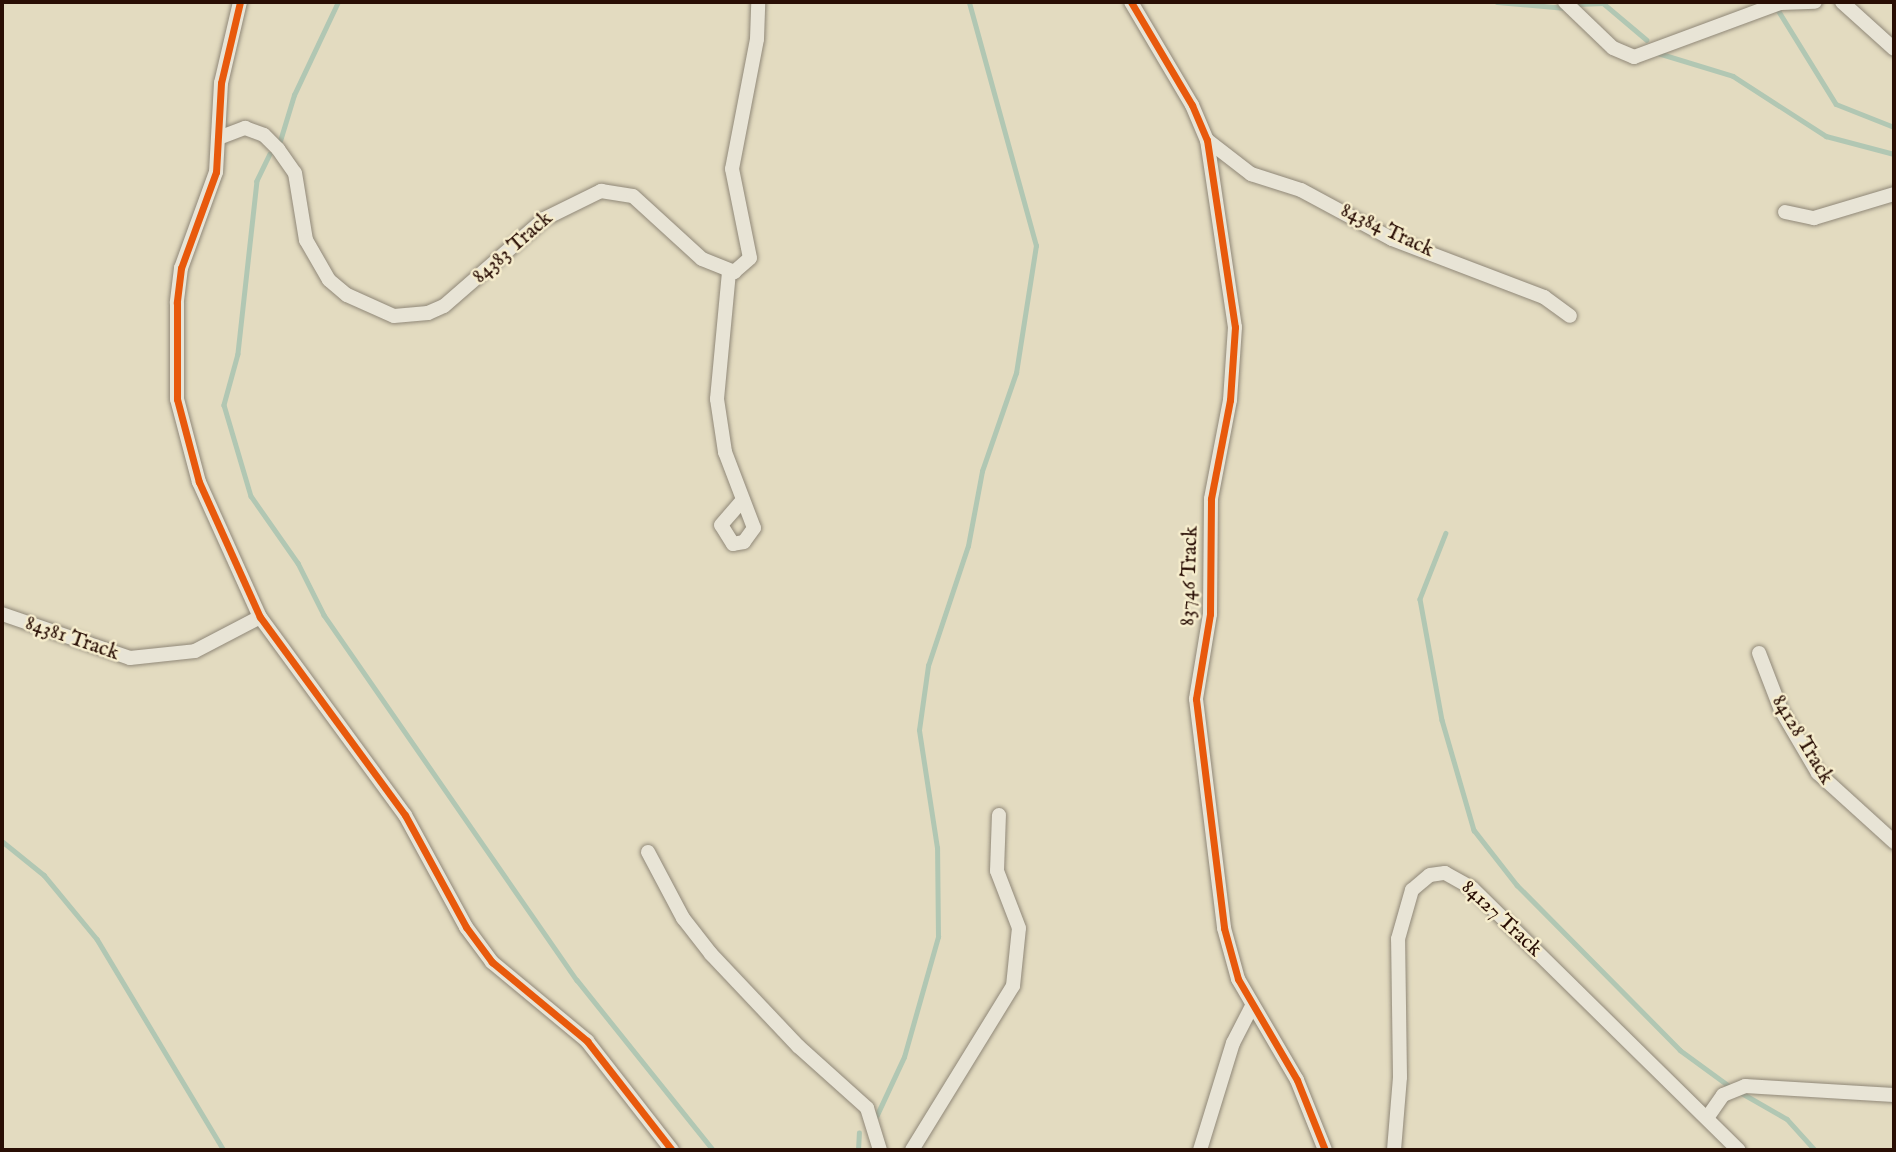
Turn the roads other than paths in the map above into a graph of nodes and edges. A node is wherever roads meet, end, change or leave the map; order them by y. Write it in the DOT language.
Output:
graph roads {
  1 [pos="240,2"];
  2 [pos="758,2"];
  3 [pos="1131,2"];
  4 [pos="1565,2"];
  5 [pos="1815,2"];
  6 [pos="1842,2"];
  7 [pos="1894,49"];
  8 [pos="221,137"];
  9 [pos="1207,141"];
  10 [pos="1894,194"];
  11 [pos="1785,212"];
  12 [pos="729,272"];
  13 [pos="1570,316"];
  14 [pos="743,500"];
  15 [pos="2,614"];
  16 [pos="260,617"];
  17 [pos="1759,653"];
  18 [pos="999,815"];
  19 [pos="1894,842"];
  20 [pos="648,852"];
  21 [pos="1252,1006"];
  22 [pos="1894,1095"];
  23 [pos="1707,1118"];
  24 [pos="672,1150"];
  25 [pos="880,1150"];
  26 [pos="912,1150"];
  27 [pos="1200,1150"];
  28 [pos="1325,1150"];
  29 [pos="1394,1150"];
  30 [pos="1739,1150"];
  1 -- 8 [label="street"];
  2 -- 12 [label="street"];
  3 -- 9 [label="street, 83746 Track"];
  4 -- 5 [label="street"];
  6 -- 7 [label="street"];
  8 -- 12 [label="street, 84383 Track"];
  8 -- 16 [label="street"];
  9 -- 13 [label="street, 84384 Track"];
  9 -- 21 [label="street, 83746 Track"];
  10 -- 11 [label="street"];
  12 -- 14 [label="street"];
  15 -- 16 [label="street, 84381 Track"];
  16 -- 24 [label="street"];
  17 -- 19 [label="street, 84128 Track"];
  18 -- 26 [label="street"];
  20 -- 25 [label="street"];
  21 -- 27 [label="street"];
  21 -- 28 [label="street, 83746 Track"];
  22 -- 23 [label="street"];
  23 -- 29 [label="street, 84127 Track"];
  23 -- 30 [label="street, 84127 Track"];
}
